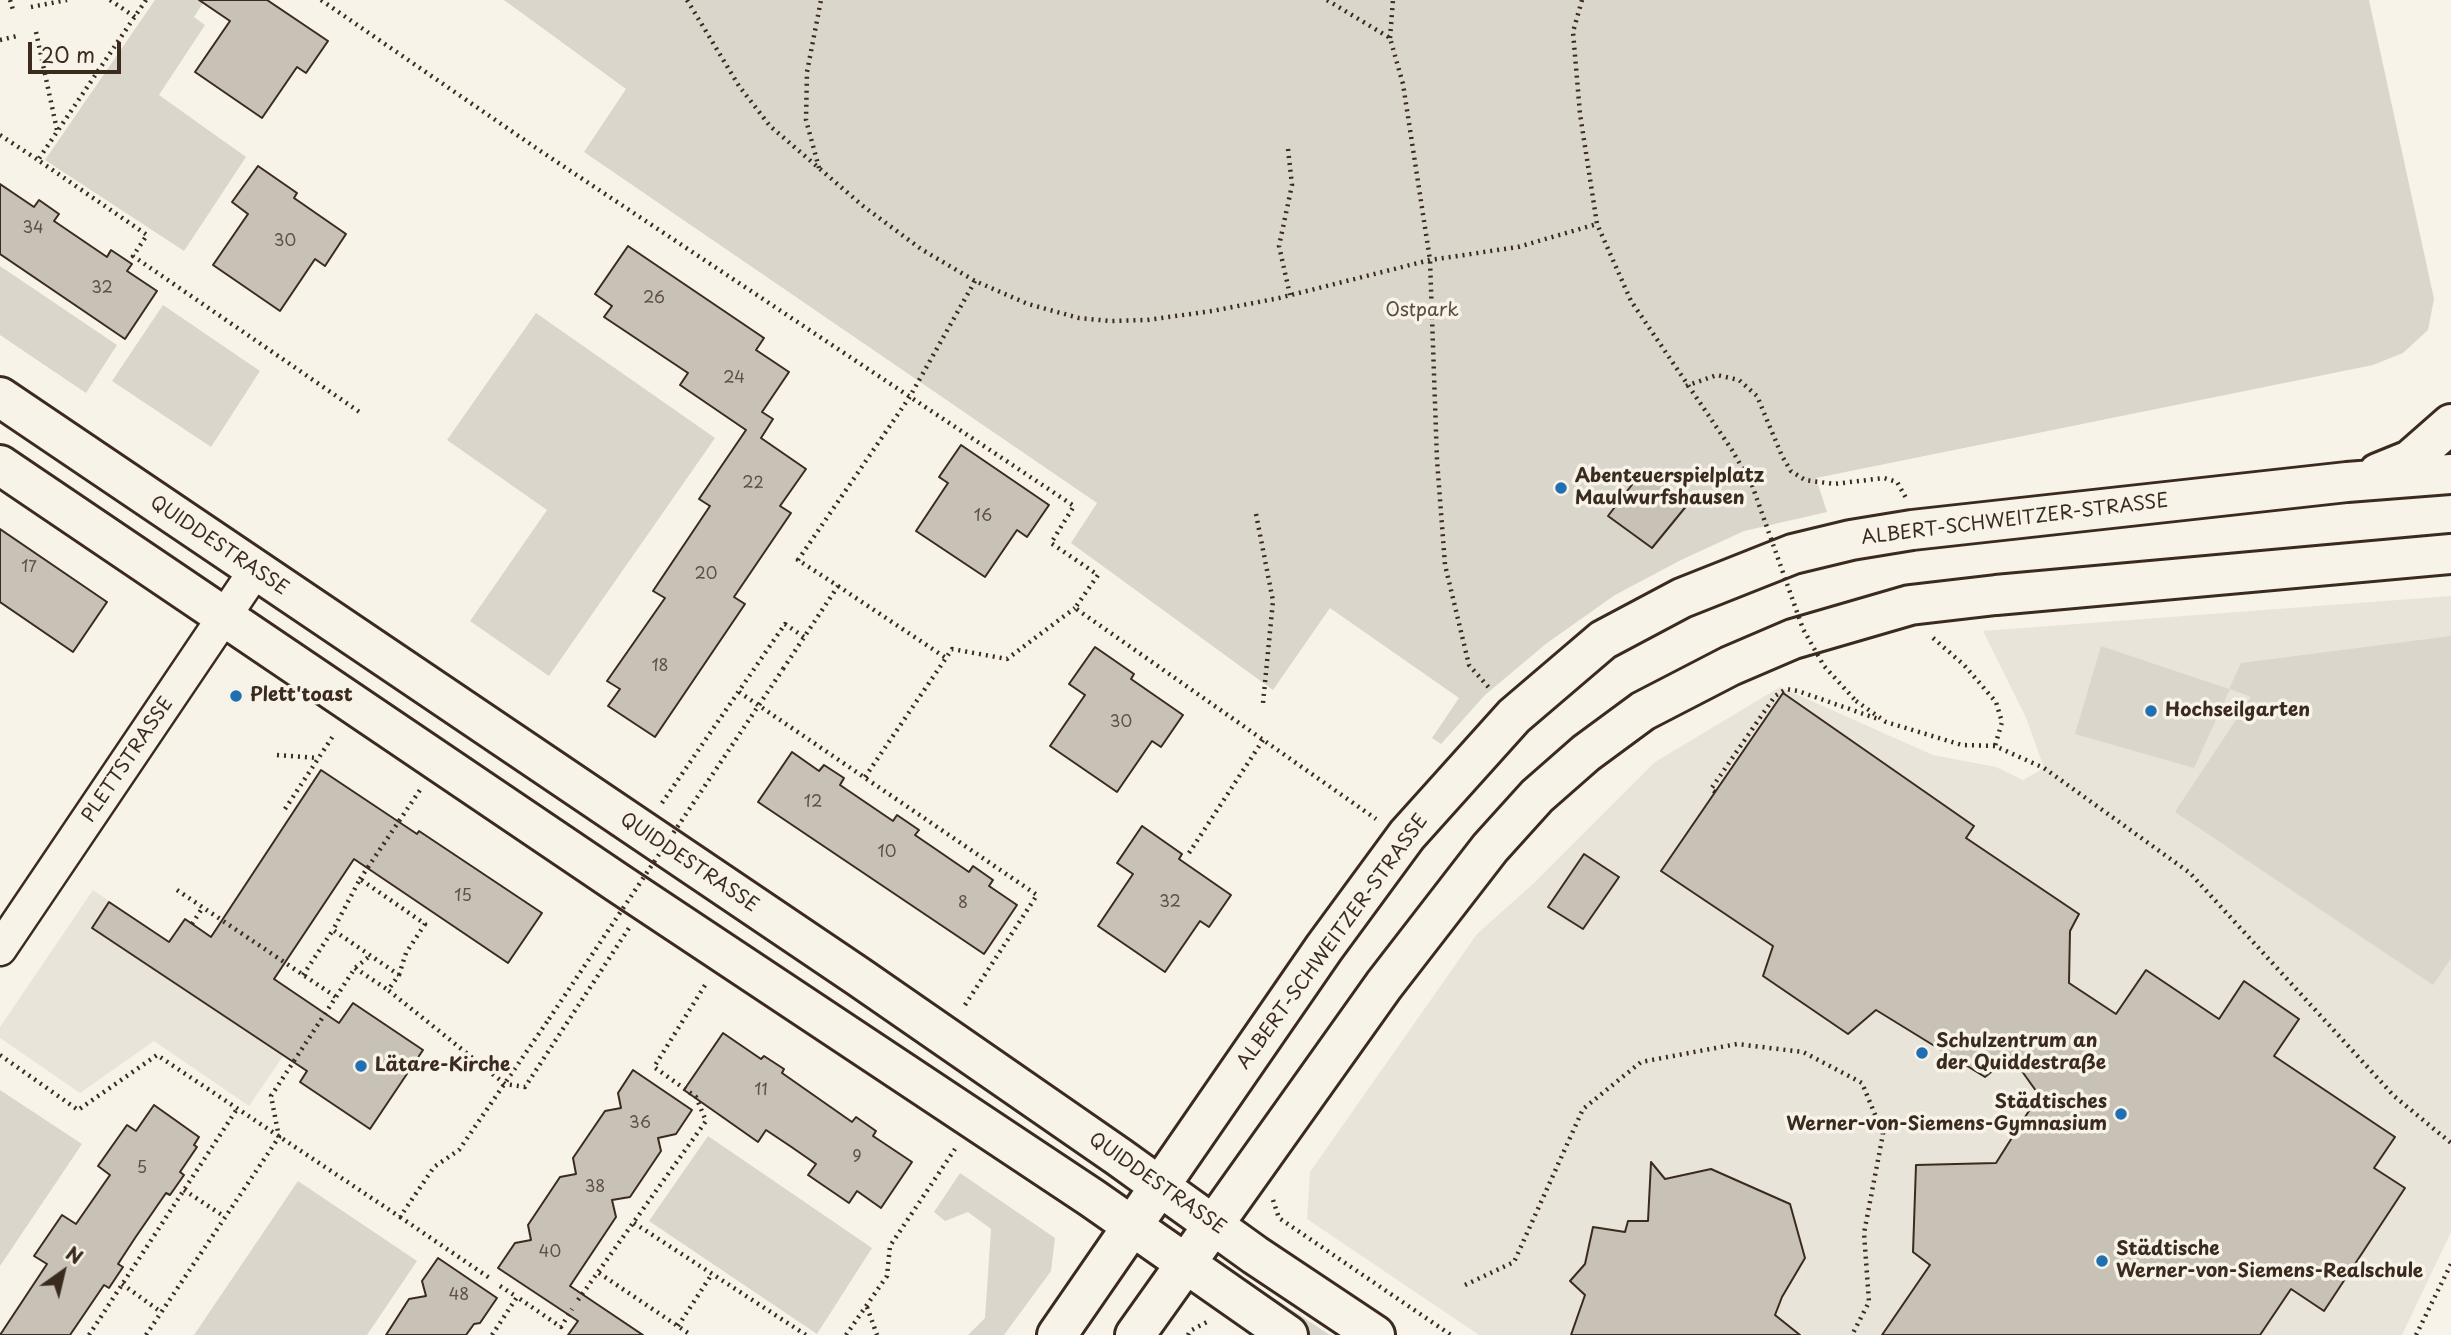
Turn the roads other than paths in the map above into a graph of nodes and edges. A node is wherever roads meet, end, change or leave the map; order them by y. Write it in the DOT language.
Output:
graph roads {
  1 [pos="0,397"];
  2 [pos="2451,424"];
  3 [pos="0,465"];
  4 [pos="2451,474"];
  5 [pos="2347,482"];
  6 [pos="2451,554"];
  7 [pos="255,571"];
  8 [pos="225,616"];
  9 [pos="0,949"];
  10 [pos="1160,1186"];
  11 [pos="1214,1225"];
  12 [pos="1132,1227"];
  13 [pos="1186,1265"];
  14 [pos="1057,1335"];
  15 [pos="1135,1335"];
  16 [pos="1288,1335"];
  17 [pos="1375,1335"];
  1 -- 7 [label="main road, QUIDDESTRASSE"];
  2 -- 5 [label="main road"];
  3 -- 8 [label="main road"];
  4 -- 5 [label="main road, ALBERT-SCHWEITZER-STRASSE"];
  5 -- 10 [label="main road, ALBERT-SCHWEITZER-STRASSE"];
  6 -- 11 [label="main road"];
  7 -- 8 [label="street, PLETTSTRASSE"];
  7 -- 10 [label="main road, QUIDDESTRASSE"];
  8 -- 9 [label="street, PLETTSTRASSE"];
  8 -- 12 [label="main road"];
  10 -- 11 [label="main road, QUIDDESTRASSE"];
  10 -- 12 [label="main road, ALBERT-SCHWEITZER-STRASSE"];
  11 -- 13 [label="main road"];
  11 -- 17 [label="main road, QUIDDESTRASSE"];
  12 -- 13 [label="main road"];
  12 -- 14 [label="main road, ALBERT-SCHWEITZER-STRASSE"];
  13 -- 15 [label="main road"];
  13 -- 16 [label="main road"];
}
